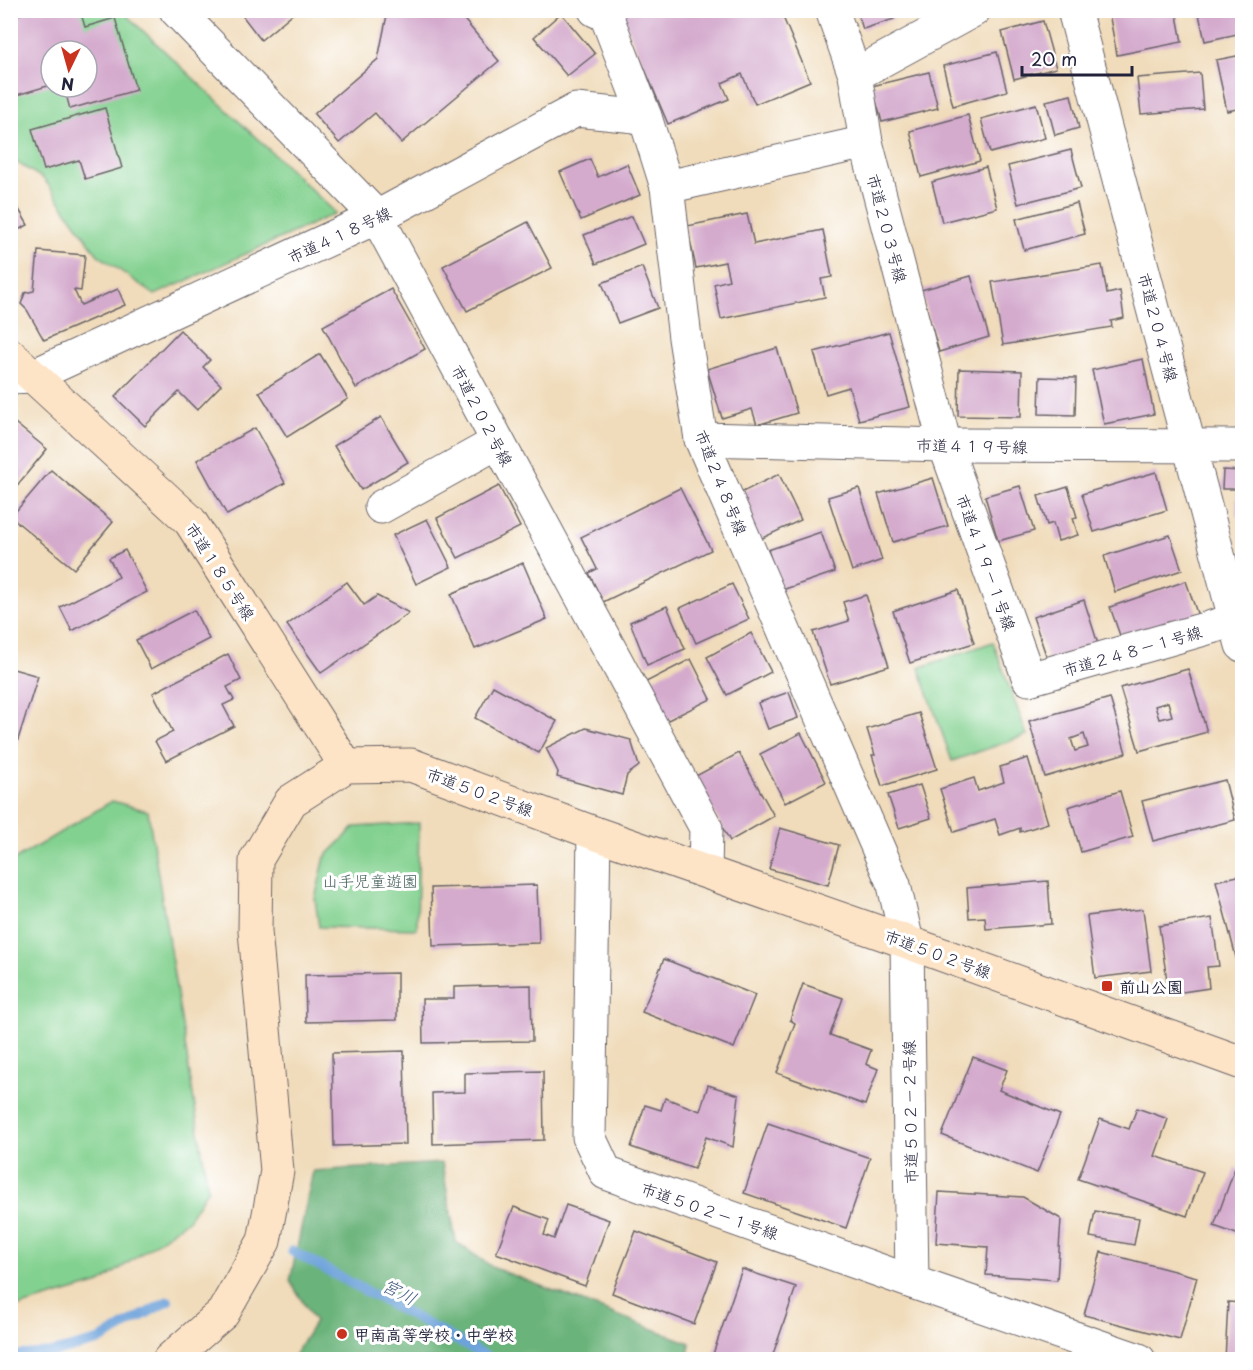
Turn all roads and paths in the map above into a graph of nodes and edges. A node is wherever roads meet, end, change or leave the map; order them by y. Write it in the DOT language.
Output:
graph roads {
  1 [pos="176,10"];
  2 [pos="596,10"];
  3 [pos="832,10"];
  4 [pos="974,10"];
  5 [pos="1074,10"];
  6 [pos="855,75"];
  7 [pos="645,117"];
  8 [pos="866,142"];
  9 [pos="667,187"];
  10 [pos="377,217"];
  11 [pos="18,370"];
  12 [pos="701,438"];
  13 [pos="498,442"];
  14 [pos="945,445"];
  15 [pos="1191,446"];
  16 [pos="1242,446"];
  17 [pos="381,507"];
  18 [pos="1239,632"];
  19 [pos="1029,679"];
  20 [pos="346,766"];
  21 [pos="594,833"];
  22 [pos="705,871"];
  23 [pos="907,942"];
  24 [pos="1242,1063"];
  25 [pos="912,1282"];
  26 [pos="169,1359"];
  27 [pos="1139,1359"];
  1 -- 10 [label="street, 市道２０２号線"];
  2 -- 7 [label="street, 市道２４８号線"];
  3 -- 6 [label="street, 市道２０３号線"];
  4 -- 6 [label="street"];
  5 -- 15 [label="street, 市道２０４号線"];
  6 -- 8 [label="street, 市道２０３号線"];
  7 -- 9 [label="street, 市道２４８号線"];
  7 -- 10 [label="street, 市道４１８号線"];
  8 -- 9 [label="street"];
  8 -- 14 [label="street, 市道２０３号線"];
  9 -- 12 [label="street, 市道２４８号線"];
  10 -- 11 [label="street, 市道４１８号線"];
  10 -- 13 [label="street, 市道２０２号線"];
  11 -- 20 [label="street, 市道１８５号線"];
  12 -- 14 [label="street, 市道４１９号線"];
  12 -- 23 [label="street, 市道２４８号線"];
  13 -- 17 [label="street"];
  13 -- 22 [label="street, 市道２０２号線"];
  14 -- 15 [label="street, 市道４１９号線"];
  14 -- 19 [label="street, 市道４１９－１号線"];
  15 -- 16 [label="street, 市道４１９号線"];
  15 -- 18 [label="street, 市道２０４号線"];
  18 -- 19 [label="street, 市道２４８－１号線"];
  20 -- 21 [label="street, 市道５０２号線"];
  20 -- 26 [label="street"];
  21 -- 22 [label="street, 市道５０２号線"];
  21 -- 25 [label="street, 市道５０２－１号線"];
  22 -- 23 [label="street, 市道５０２号線"];
  23 -- 24 [label="street, 市道５０２号線"];
  23 -- 25 [label="street, 市道５０２－２号線"];
  25 -- 27 [label="street, 市道５０２－１号線"];
}
